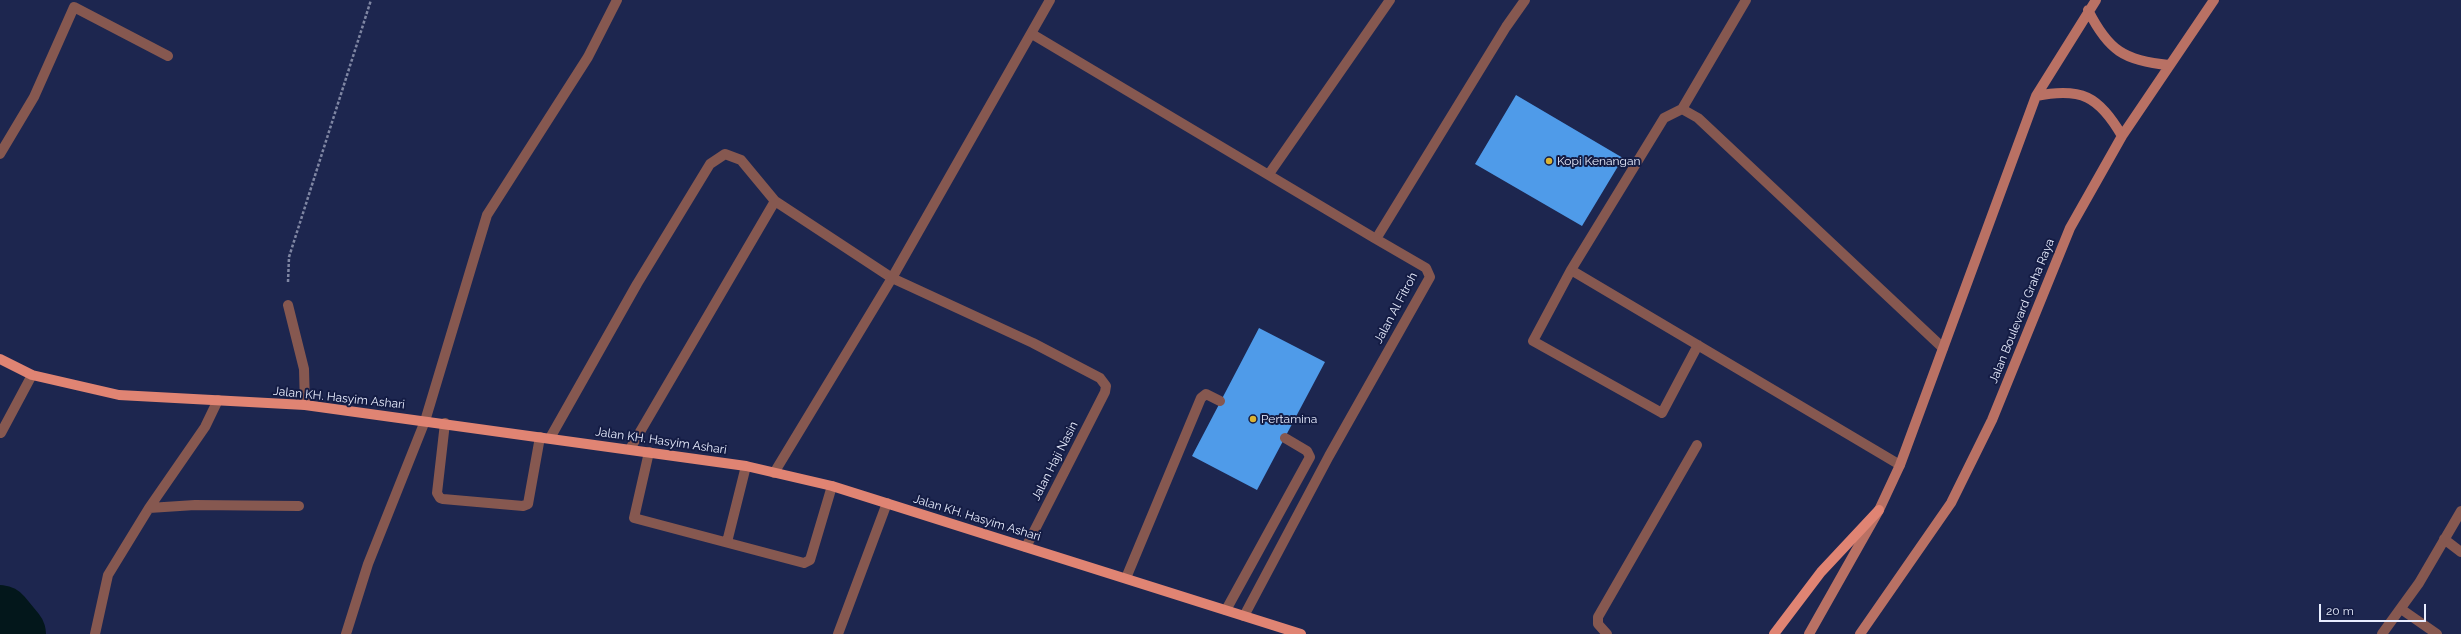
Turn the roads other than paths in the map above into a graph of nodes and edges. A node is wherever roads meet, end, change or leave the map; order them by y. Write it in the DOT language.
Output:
graph roads {
  1 [pos="617,0"];
  2 [pos="1050,0"];
  3 [pos="1390,0"];
  4 [pos="1526,0"];
  5 [pos="1746,0"];
  6 [pos="2096,0"];
  7 [pos="2214,0"];
  8 [pos="2088,10"];
  9 [pos="1032,34"];
  10 [pos="168,56"];
  11 [pos="2168,65"];
  12 [pos="2036,96"];
  13 [pos="1682,109"];
  14 [pos="2122,136"];
  15 [pos="0,154"];
  16 [pos="1269,174"];
  17 [pos="775,201"];
  18 [pos="1376,239"];
  19 [pos="1571,270"];
  20 [pos="892,278"];
  21 [pos="288,304"];
  22 [pos="1698,346"];
  23 [pos="1944,348"];
  24 [pos="0,359"];
  25 [pos="32,375"];
  26 [pos="218,400"];
  27 [pos="1220,401"];
  28 [pos="305,405"];
  29 [pos="425,421"];
  30 [pos="445,423"];
  31 [pos="1,433"];
  32 [pos="545,437"];
  33 [pos="1285,438"];
  34 [pos="1697,445"];
  35 [pos="630,449"];
  36 [pos="649,452"];
  37 [pos="1900,465"];
  38 [pos="746,466"];
  39 [pos="774,473"];
  40 [pos="832,486"];
  41 [pos="886,503"];
  42 [pos="299,506"];
  43 [pos="149,508"];
  44 [pos="1879,510"];
  45 [pos="2461,511"];
  46 [pos="2444,539"];
  47 [pos="727,542"];
  48 [pos="1026,547"];
  49 [pos="2461,552"];
  50 [pos="1126,578"];
  51 [pos="2401,609"];
  52 [pos="1226,610"];
  53 [pos="1244,616"];
  54 [pos="95,634"];
  55 [pos="346,634"];
  56 [pos="838,634"];
  57 [pos="1301,634"];
  58 [pos="1607,634"];
  59 [pos="1774,634"];
  60 [pos="1808,634"];
  61 [pos="1860,634"];
  62 [pos="2382,634"];
  63 [pos="2437,634"];
  1 -- 29 [label="street"];
  2 -- 9 [label="street"];
  3 -- 16 [label="street"];
  4 -- 18 [label="street"];
  5 -- 13 [label="street"];
  6 -- 8 [label="main road"];
  7 -- 11 [label="main road, Jalan Boulevard Graha Raya"];
  8 -- 11 [label="main road"];
  8 -- 12 [label="main road"];
  9 -- 16 [label="street"];
  9 -- 20 [label="street"];
  10 -- 15 [label="street"];
  11 -- 14 [label="main road, Jalan Boulevard Graha Raya"];
  12 -- 14 [label="main road"];
  12 -- 23 [label="main road"];
  13 -- 19 [label="street"];
  13 -- 23 [label="street"];
  14 -- 61 [label="main road, Jalan Boulevard Graha Raya"];
  16 -- 18 [label="street"];
  17 -- 20 [label="street"];
  17 -- 32 [label="street"];
  17 -- 35 [label="street"];
  18 -- 53 [label="street, Jalan Al Fitroh"];
  19 -- 22 [label="street"];
  19 -- 22 [label="street"];
  20 -- 39 [label="street"];
  20 -- 48 [label="street, Jalan Haji Nasin"];
  21 -- 28 [label="street"];
  22 -- 37 [label="street"];
  23 -- 37 [label="main road"];
  24 -- 25 [label="main road, Jalan KH. Hasyim Ashari"];
  25 -- 26 [label="main road, Jalan KH. Hasyim Ashari"];
  25 -- 31 [label="street"];
  26 -- 28 [label="main road, Jalan KH. Hasyim Ashari"];
  26 -- 43 [label="street"];
  27 -- 50 [label="street"];
  28 -- 29 [label="main road, Jalan KH. Hasyim Ashari"];
  29 -- 30 [label="main road, Jalan KH. Hasyim Ashari"];
  29 -- 55 [label="street"];
  30 -- 32 [label="main road, Jalan KH. Hasyim Ashari"];
  30 -- 32 [label="street"];
  32 -- 35 [label="main road, Jalan KH. Hasyim Ashari"];
  33 -- 52 [label="street"];
  34 -- 58 [label="street"];
  35 -- 36 [label="main road, Jalan KH. Hasyim Ashari"];
  36 -- 38 [label="main road, Jalan KH. Hasyim Ashari"];
  36 -- 47 [label="street"];
  37 -- 44 [label="main road"];
  38 -- 39 [label="main road, Jalan KH. Hasyim Ashari"];
  38 -- 47 [label="street"];
  39 -- 40 [label="main road, Jalan KH. Hasyim Ashari"];
  40 -- 41 [label="main road, Jalan KH. Hasyim Ashari"];
  40 -- 47 [label="street"];
  41 -- 48 [label="main road, Jalan KH. Hasyim Ashari"];
  41 -- 56 [label="street"];
  42 -- 43 [label="street"];
  43 -- 54 [label="street"];
  44 -- 59 [label="main road"];
  44 -- 60 [label="main road"];
  45 -- 46 [label="street"];
  46 -- 49 [label="street"];
  46 -- 51 [label="street"];
  48 -- 50 [label="main road, Jalan KH. Hasyim Ashari"];
  50 -- 52 [label="main road, Jalan KH. Hasyim Ashari"];
  51 -- 62 [label="street"];
  51 -- 63 [label="street"];
  52 -- 53 [label="main road, Jalan KH. Hasyim Ashari"];
  53 -- 57 [label="main road, Jalan KH. Hasyim Ashari"];
}
